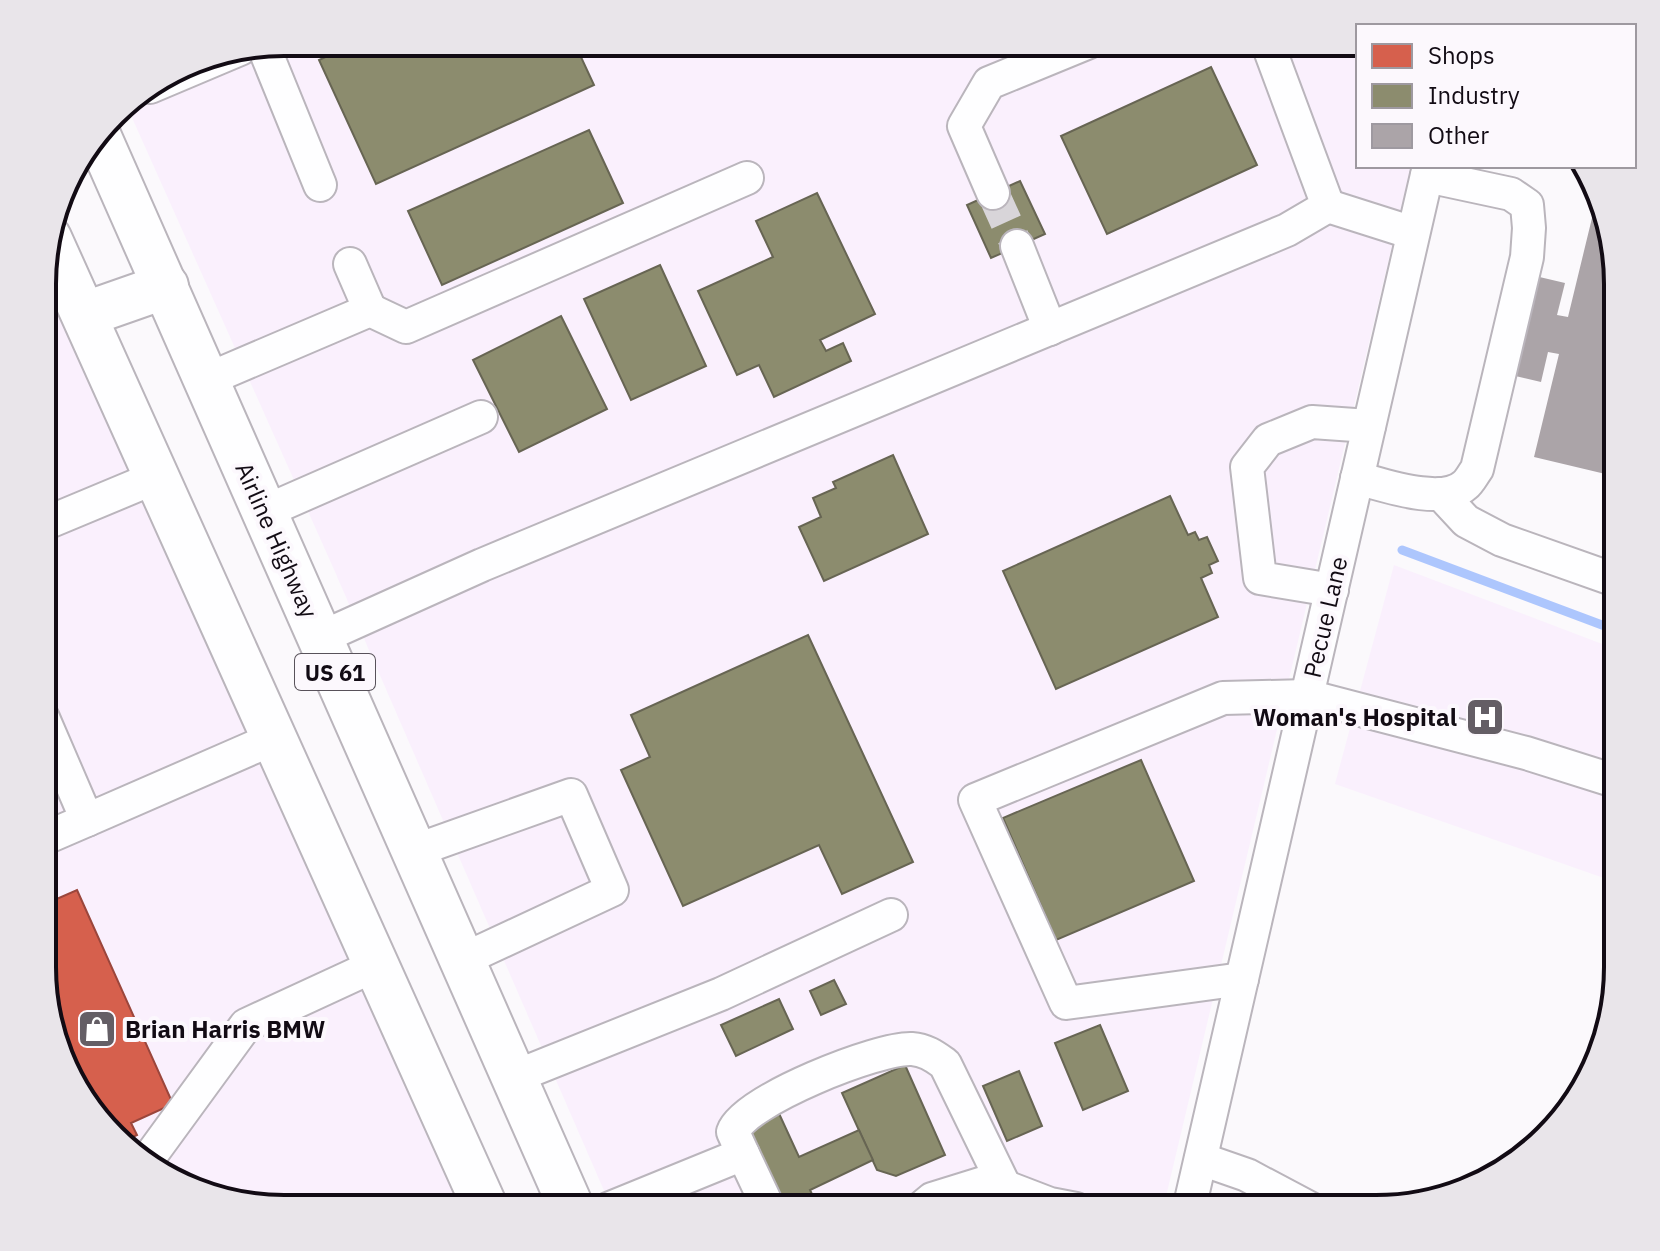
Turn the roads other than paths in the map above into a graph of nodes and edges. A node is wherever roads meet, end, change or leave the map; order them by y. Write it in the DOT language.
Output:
graph roads {
  1 [pos="1047,56"];
  2 [pos="1272,56"];
  3 [pos="268,57"];
  4 [pos="103,146"];
  5 [pos="1428,171"];
  6 [pos="747,178"];
  7 [pos="320,185"];
  8 [pos="993,193"];
  9 [pos="1328,206"];
  10 [pos="1413,233"];
  11 [pos="1017,246"];
  12 [pos="58,256"];
  13 [pos="350,264"];
  14 [pos="166,286"];
  15 [pos="370,310"];
  16 [pos="86,314"];
  17 [pos="1050,329"];
  18 [pos="206,380"];
  19 [pos="481,417"];
  20 [pos="1369,426"];
  21 [pos="159,476"];
  22 [pos="1357,478"];
  23 [pos="1441,494"];
  24 [pos="264,512"];
  25 [pos="56,519"];
  26 [pos="1604,576"];
  27 [pos="1332,590"];
  28 [pos="320,638"];
  29 [pos="1307,696"];
  30 [pos="275,738"];
  31 [pos="56,748"];
  32 [pos="1604,778"];
  33 [pos="87,820"];
  34 [pos="56,833"];
  35 [pos="414,851"];
  36 [pos="891,915"];
  37 [pos="462,960"];
  38 [pos="376,965"];
  39 [pos="1242,979"];
  40 [pos="514,1077"];
  41 [pos="743,1154"];
  42 [pos="159,1157"];
  43 [pos="1201,1159"];
  44 [pos="1005,1187"];
  45 [pos="480,1195"];
  46 [pos="566,1195"];
  47 [pos="642,1195"];
  48 [pos="762,1195"];
  49 [pos="945,1195"];
  50 [pos="1026,1195"];
  51 [pos="1192,1195"];
  52 [pos="1285,1195"];
  1 -- 8 [label="street"];
  2 -- 9 [label="street"];
  3 -- 7 [label="street"];
  4 -- 14 [label="highway, Airline Highway / US 61"];
  5 -- 10 [label="street, Pecue Lane"];
  5 -- 23 [label="street"];
  6 -- 15 [label="street"];
  9 -- 10 [label="street"];
  9 -- 17 [label="street"];
  10 -- 20 [label="street, Pecue Lane"];
  11 -- 17 [label="street"];
  12 -- 16 [label="highway"];
  13 -- 15 [label="street"];
  14 -- 16 [label="highway"];
  14 -- 18 [label="highway, Airline Highway / US 61"];
  15 -- 18 [label="street"];
  16 -- 21 [label="highway"];
  17 -- 28 [label="street"];
  18 -- 24 [label="highway, Airline Highway / US 61"];
  19 -- 24 [label="street"];
  20 -- 22 [label="street, Pecue Lane"];
  20 -- 27 [label="street"];
  21 -- 25 [label="street"];
  21 -- 30 [label="highway"];
  22 -- 23 [label="street"];
  22 -- 27 [label="street, Pecue Lane"];
  23 -- 26 [label="street"];
  24 -- 28 [label="highway, Airline Highway / US 61"];
  27 -- 29 [label="street, Pecue Lane"];
  28 -- 35 [label="highway, Airline Highway / US 61"];
  29 -- 32 [label="street"];
  29 -- 39 [label="street, Pecue Lane"];
  29 -- 39 [label="street"];
  30 -- 33 [label="street"];
  30 -- 38 [label="highway"];
  31 -- 33 [label="street"];
  33 -- 34 [label="street"];
  35 -- 37 [label="highway, Airline Highway / US 61"];
  35 -- 37 [label="street"];
  36 -- 40 [label="street"];
  37 -- 40 [label="highway, Airline Highway / US 61"];
  38 -- 42 [label="street"];
  38 -- 45 [label="highway"];
  39 -- 43 [label="street, Pecue Lane"];
  40 -- 46 [label="highway, Airline Highway / US 61"];
  41 -- 44 [label="street"];
  41 -- 47 [label="street"];
  41 -- 48 [label="street"];
  43 -- 51 [label="street, Pecue Lane"];
  43 -- 52 [label="street"];
  44 -- 49 [label="street"];
  44 -- 50 [label="street"];
}
